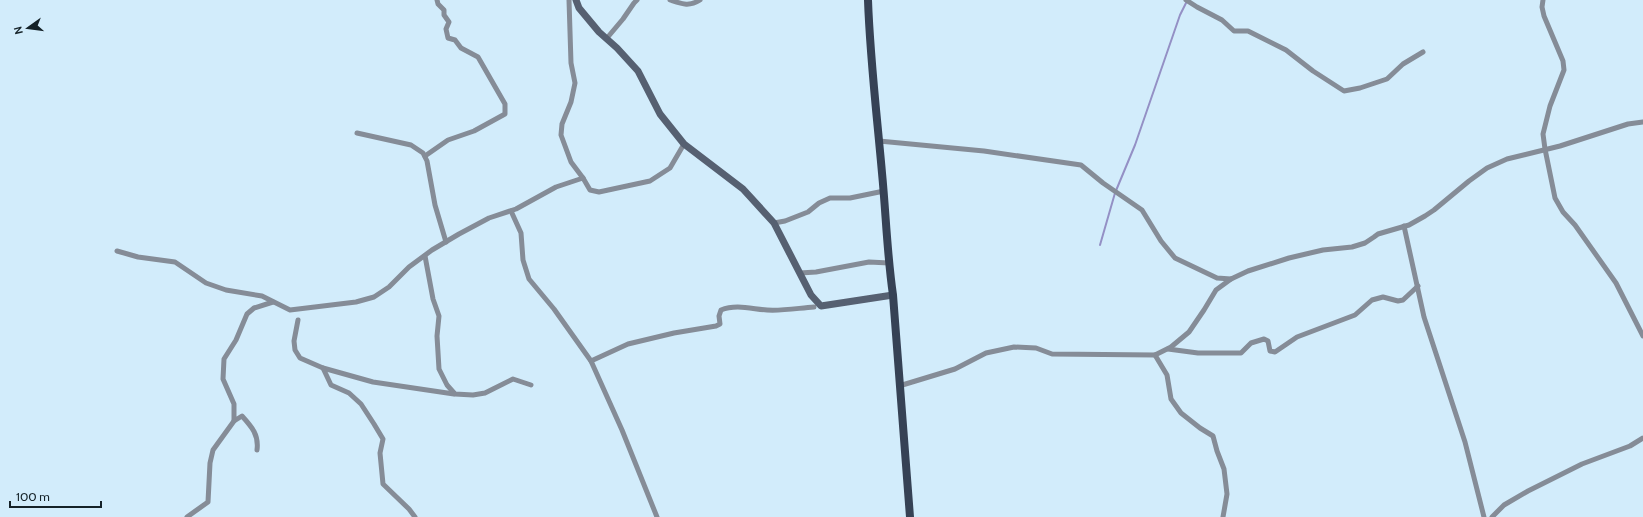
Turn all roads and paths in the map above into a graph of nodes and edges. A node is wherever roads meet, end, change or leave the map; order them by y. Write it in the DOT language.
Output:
graph roads {
  1 [pos="437,0"];
  2 [pos="569,0"];
  3 [pos="576,0"];
  4 [pos="637,0"];
  5 [pos="670,0"];
  6 [pos="700,0"];
  7 [pos="868,0"];
  8 [pos="1186,0"];
  9 [pos="1543,0"];
  10 [pos="607,38"];
  11 [pos="1423,52"];
  12 [pos="1643,122"];
  13 [pos="357,133"];
  14 [pos="879,141"];
  15 [pos="684,144"];
  16 [pos="1545,148"];
  17 [pos="425,156"];
  18 [pos="583,178"];
  19 [pos="884,191"];
  20 [pos="511,211"];
  21 [pos="774,223"];
  22 [pos="1404,226"];
  23 [pos="446,242"];
  24 [pos="117,251"];
  25 [pos="426,256"];
  26 [pos="888,263"];
  27 [pos="800,273"];
  28 [pos="1231,279"];
  29 [pos="1418,286"];
  30 [pos="893,295"];
  31 [pos="273,302"];
  32 [pos="814,307"];
  33 [pos="298,320"];
  34 [pos="1643,336"];
  35 [pos="1167,349"];
  36 [pos="1155,355"];
  37 [pos="591,361"];
  38 [pos="323,368"];
  39 [pos="531,385"];
  40 [pos="899,386"];
  41 [pos="455,394"];
  42 [pos="234,421"];
  43 [pos="1643,438"];
  44 [pos="257,450"];
  45 [pos="187,517"];
  46 [pos="415,517"];
  47 [pos="656,517"];
  48 [pos="910,517"];
  49 [pos="1223,517"];
  50 [pos="1484,517"];
  51 [pos="1492,517"];
  1 -- 17 [label="street"];
  2 -- 18 [label="street"];
  3 -- 10 [label="street"];
  4 -- 10 [label="street"];
  5 -- 6 [label="street"];
  7 -- 14 [label="main road"];
  8 -- 11 [label="street"];
  9 -- 16 [label="street"];
  10 -- 15 [label="street"];
  12 -- 16 [label="street"];
  13 -- 17 [label="street"];
  14 -- 19 [label="main road"];
  14 -- 28 [label="street"];
  15 -- 18 [label="street"];
  15 -- 21 [label="street"];
  16 -- 22 [label="street"];
  16 -- 34 [label="street"];
  17 -- 23 [label="street"];
  18 -- 20 [label="street"];
  19 -- 21 [label="street"];
  19 -- 26 [label="main road"];
  20 -- 23 [label="street"];
  20 -- 37 [label="street"];
  21 -- 27 [label="street"];
  22 -- 28 [label="street"];
  22 -- 29 [label="street"];
  23 -- 25 [label="street"];
  24 -- 31 [label="street"];
  25 -- 31 [label="street"];
  25 -- 41 [label="street"];
  26 -- 27 [label="street"];
  26 -- 30 [label="main road"];
  27 -- 30 [label="street"];
  28 -- 35 [label="street"];
  29 -- 35 [label="street"];
  29 -- 50 [label="street"];
  30 -- 40 [label="main road"];
  31 -- 42 [label="street"];
  32 -- 37 [label="street"];
  33 -- 38 [label="street"];
  35 -- 36 [label="street"];
  36 -- 40 [label="street"];
  36 -- 49 [label="street"];
  37 -- 47 [label="street"];
  38 -- 41 [label="street"];
  38 -- 46 [label="street"];
  39 -- 41 [label="street"];
  40 -- 48 [label="main road"];
  42 -- 44 [label="street"];
  42 -- 45 [label="street"];
  43 -- 51 [label="street"];
}
